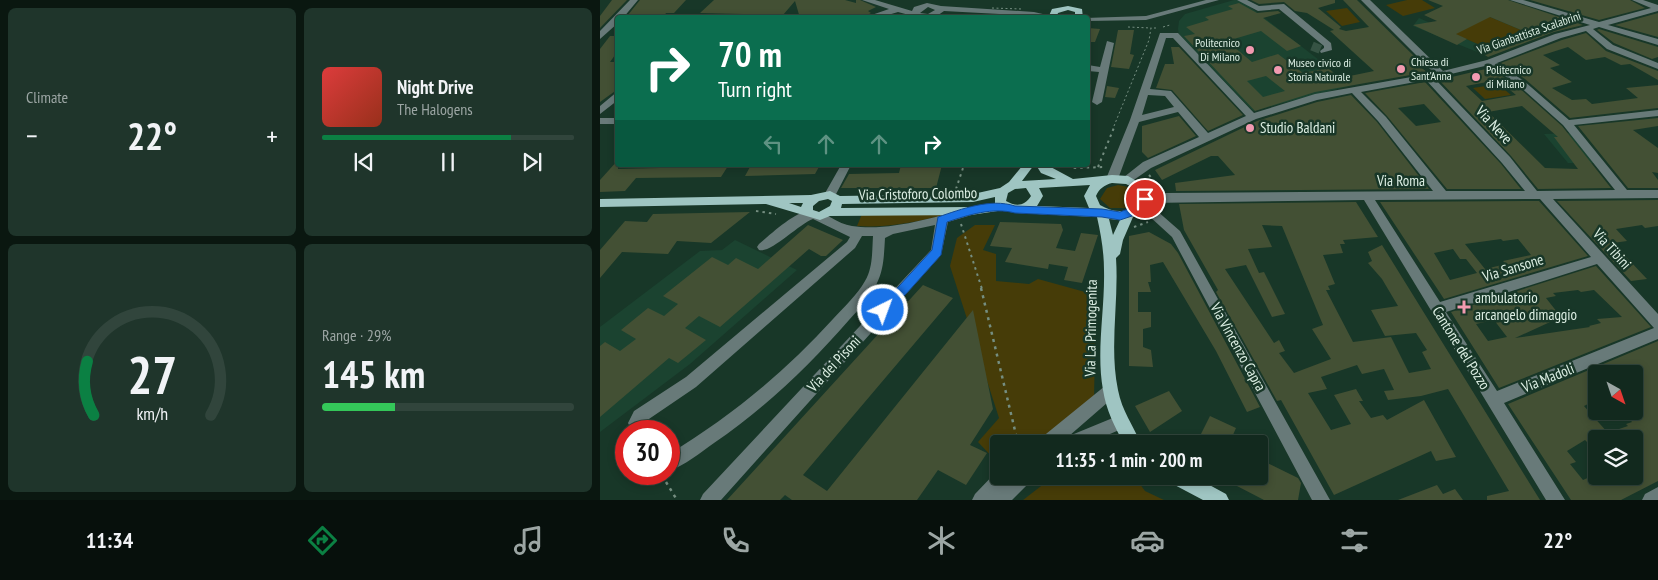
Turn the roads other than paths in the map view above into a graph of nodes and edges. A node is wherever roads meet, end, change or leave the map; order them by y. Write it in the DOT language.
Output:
graph roads {
  1 [pos="634,0"];
  2 [pos="866,0"];
  3 [pos="1071,0"];
  4 [pos="1171,0"];
  5 [pos="1215,0"];
  6 [pos="1241,0"];
  7 [pos="1365,0"];
  8 [pos="1514,0"];
  9 [pos="1636,0"];
  10 [pos="884,6"];
  11 [pos="935,9"];
  12 [pos="1658,9"];
  13 [pos="895,10"];
  14 [pos="918,12"];
  15 [pos="1077,12"];
  16 [pos="1169,12"];
  17 [pos="1055,14"];
  18 [pos="621,15"];
  19 [pos="878,15"];
  20 [pos="1156,15"];
  21 [pos="1090,18"];
  22 [pos="615,21"];
  23 [pos="1604,25"];
  24 [pos="1587,27"];
  25 [pos="600,36"];
  26 [pos="1658,42"];
  27 [pos="1110,43"];
  28 [pos="1324,51"];
  29 [pos="1490,62"];
  30 [pos="1658,66"];
  31 [pos="1090,68"];
  32 [pos="1103,70"];
  33 [pos="1442,74"];
  34 [pos="1428,77"];
  35 [pos="1304,88"];
  36 [pos="1354,90"];
  37 [pos="1144,92"];
  38 [pos="615,97"];
  39 [pos="1315,97"];
  40 [pos="1097,102"];
  41 [pos="1181,108"];
  42 [pos="600,111"];
  43 [pos="1658,113"];
  44 [pos="1252,117"];
  45 [pos="1140,119"];
  46 [pos="600,121"];
  47 [pos="615,121"];
  48 [pos="1567,123"];
  49 [pos="1205,137"];
  50 [pos="845,167"];
  51 [pos="1027,167"];
  52 [pos="1029,167"];
  53 [pos="1043,167"];
  54 [pos="1108,180"];
  55 [pos="1128,180"];
  56 [pos="1074,183"];
  57 [pos="1028,185"];
  58 [pos="1008,188"];
  59 [pos="1658,194"];
  60 [pos="1539,195"];
  61 [pos="1625,195"];
  62 [pos="1367,196"];
  63 [pos="1443,196"];
  64 [pos="834,197"];
  65 [pos="813,199"];
  66 [pos="762,200"];
  67 [pos="1144,202"];
  68 [pos="600,203"];
  69 [pos="1004,206"];
  70 [pos="1022,209"];
  71 [pos="971,210"];
  72 [pos="831,212"];
  73 [pos="1102,213"];
  74 [pos="811,214"];
  75 [pos="1130,214"];
  76 [pos="942,219"];
  77 [pos="895,228"];
  78 [pos="852,231"];
  79 [pos="763,247"];
  80 [pos="1599,258"];
  81 [pos="1111,268"];
  82 [pos="1437,309"];
  83 [pos="1658,324"];
  84 [pos="1658,333"];
  85 [pos="1110,391"];
  86 [pos="1493,400"];
  87 [pos="638,420"];
  88 [pos="1120,422"];
  89 [pos="1058,435"];
  90 [pos="1089,435"];
  91 [pos="1128,435"];
  92 [pos="680,456"];
  93 [pos="994,485"];
  94 [pos="1015,485"];
  95 [pos="1192,485"];
  96 [pos="1658,496"];
  97 [pos="709,500"];
  98 [pos="981,500"];
  99 [pos="1000,500"];
  100 [pos="1220,500"];
  101 [pos="1321,500"];
  102 [pos="1556,500"];
  103 [pos="1651,500"];
  1 -- 18 [label="street"];
  2 -- 10 [label="street"];
  3 -- 15 [label="main road"];
  3 -- 17 [label="main road"];
  4 -- 16 [label="street"];
  5 -- 16 [label="street"];
  6 -- 28 [label="street"];
  7 -- 33 [label="street"];
  8 -- 23 [label="street"];
  9 -- 12 [label="street"];
  10 -- 13 [label="street"];
  10 -- 14 [label="street"];
  11 -- 14 [label="street"];
  11 -- 14 [label="street"];
  11 -- 17 [label="street"];
  12 -- 23 [label="street, Via Gianbattista Scalabrini"];
  13 -- 14 [label="street"];
  13 -- 19 [label="street"];
  15 -- 17 [label="main road"];
  15 -- 20 [label="street"];
  16 -- 20 [label="street"];
  20 -- 21 [label="street"];
  22 -- 25 [label="street"];
  23 -- 24 [label="street, Via Gianbattista Scalabrini"];
  23 -- 26 [label="street"];
  24 -- 29 [label="street, Via Gianbattista Scalabrini"];
  24 -- 30 [label="street"];
  27 -- 32 [label="street"];
  29 -- 33 [label="street, Via Gianbattista Scalabrini"];
  29 -- 48 [label="street"];
  31 -- 32 [label="street"];
  32 -- 40 [label="street"];
  33 -- 34 [label="street, Via Gianbattista Scalabrini"];
  34 -- 36 [label="street, Via Gianbattista Scalabrini"];
  34 -- 60 [label="street, Via Neve"];
  35 -- 39 [label="street"];
  36 -- 39 [label="street, Via Gianbattista Scalabrini"];
  36 -- 63 [label="street"];
  37 -- 41 [label="street"];
  37 -- 44 [label="street"];
  37 -- 45 [label="street"];
  38 -- 42 [label="street"];
  39 -- 44 [label="street, Via Gianbattista Scalabrini"];
  41 -- 45 [label="street"];
  41 -- 49 [label="street"];
  43 -- 48 [label="street"];
  44 -- 49 [label="street, Via Gianbattista Scalabrini"];
  45 -- 54 [label="street"];
  46 -- 47 [label="street"];
  48 -- 61 [label="street"];
  49 -- 55 [label="street, Via Gianbattista Scalabrini"];
  50 -- 64 [label="street"];
  51 -- 58 [label="main road"];
  52 -- 57 [label="main road"];
  53 -- 56 [label="main road"];
  54 -- 55 [label="main road"];
  54 -- 56 [label="main road, Via Cristoforo Colombo"];
  54 -- 73 [label="main road"];
  55 -- 67 [label="main road"];
  56 -- 57 [label="main road, Via Cristoforo Colombo"];
  57 -- 58 [label="main road, Via Cristoforo Colombo"];
  57 -- 70 [label="main road"];
  58 -- 64 [label="main road, Via Cristoforo Colombo"];
  58 -- 69 [label="main road"];
  59 -- 61 [label="street, Via Roma"];
  60 -- 61 [label="street, Via Roma"];
  60 -- 63 [label="street, Via Roma"];
  60 -- 80 [label="street, Via Tibini"];
  62 -- 63 [label="street, Via Roma"];
  62 -- 67 [label="street, Via Roma"];
  62 -- 82 [label="street, Cantone del Pozzo"];
  64 -- 65 [label="main road, Via Cristoforo Colombo"];
  64 -- 72 [label="main road"];
  65 -- 66 [label="main road"];
  65 -- 74 [label="main road"];
  66 -- 68 [label="main road"];
  66 -- 74 [label="main road"];
  67 -- 75 [label="main road"];
  67 -- 101 [label="street, Via Vincenzo Capra"];
  69 -- 70 [label="main road, Via Cristoforo Colombo"];
  69 -- 71 [label="main road, Via Cristoforo Colombo"];
  70 -- 73 [label="main road, Via Cristoforo Colombo"];
  71 -- 72 [label="main road, Via Cristoforo Colombo"];
  71 -- 76 [label="street"];
  72 -- 74 [label="main road, Via Cristoforo Colombo"];
  73 -- 75 [label="main road"];
  73 -- 81 [label="main road, Via La Primogenita"];
  74 -- 78 [label="street"];
  74 -- 79 [label="street"];
  75 -- 81 [label="main road, Via La Primogenita"];
  76 -- 77 [label="street"];
  76 -- 97 [label="street, Via dei Pisoni"];
  77 -- 78 [label="street"];
  77 -- 92 [label="street"];
  78 -- 87 [label="street"];
  80 -- 82 [label="street, Via Sansone"];
  80 -- 83 [label="street, Via Tibini"];
  81 -- 85 [label="main road, Via La Primogenita"];
  82 -- 86 [label="street, Cantone del Pozzo"];
  84 -- 86 [label="street, Via Madoli"];
  85 -- 88 [label="main road, Via La Primogenita"];
  85 -- 89 [label="street"];
  86 -- 102 [label="street, Cantone del Pozzo"];
  88 -- 90 [label="street"];
  88 -- 91 [label="main road, Via La Primogenita"];
  93 -- 98 [label="street"];
  94 -- 99 [label="street"];
  95 -- 100 [label="main road"];
  96 -- 103 [label="street"];
}
